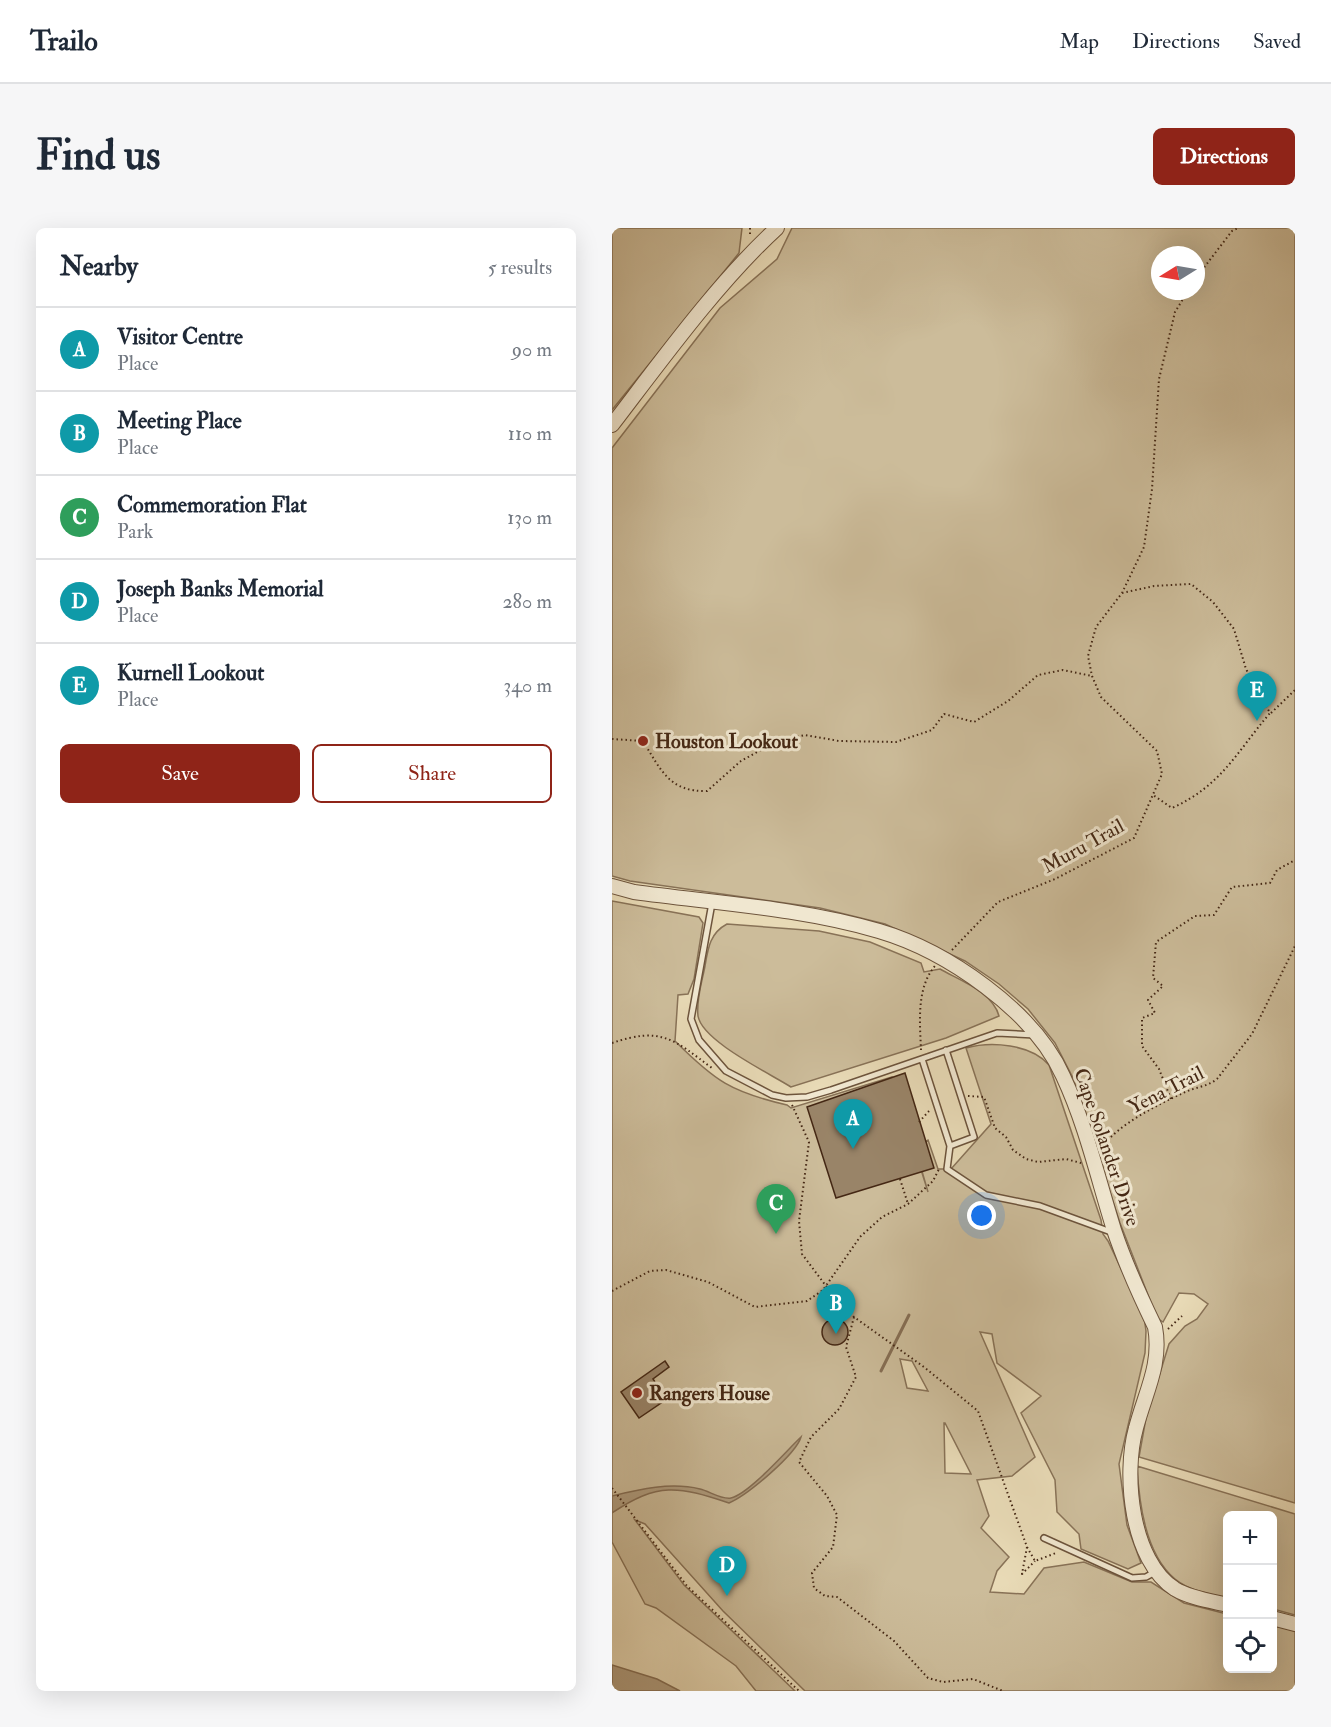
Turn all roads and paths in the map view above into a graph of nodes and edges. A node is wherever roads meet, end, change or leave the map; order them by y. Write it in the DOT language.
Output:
graph roads {
  1 [pos="777,228"];
  2 [pos="1238,228"];
  3 [pos="1205,266"];
  4 [pos="1182,300"];
  5 [pos="612,425"];
  6 [pos="1122,593"];
  7 [pos="1092,676"];
  8 [pos="1295,690"];
  9 [pos="1270,714"];
  10 [pos="612,739"];
  11 [pos="1153,795"];
  12 [pos="1295,860"];
  13 [pos="612,886"];
  14 [pos="712,902"];
  15 [pos="1295,946"];
  16 [pos="941,959"];
  17 [pos="1039,1035"];
  18 [pos="612,1043"];
  19 [pos="946,1050"];
  20 [pos="922,1059"];
  21 [pos="715,1071"];
  22 [pos="962,1098"];
  23 [pos="1171,1099"];
  24 [pos="790,1103"];
  25 [pos="936,1106"];
  26 [pos="920,1122"];
  27 [pos="950,1146"];
  28 [pos="1100,1153"];
  29 [pos="1082,1163"];
  30 [pos="900,1179"];
  31 [pos="908,1204"];
  32 [pos="1115,1234"];
  33 [pos="826,1286"];
  34 [pos="612,1291"];
  35 [pos="1182,1316"];
  36 [pos="854,1317"];
  37 [pos="1157,1339"];
  38 [pos="613,1489"];
  39 [pos="1044,1538"];
  40 [pos="1027,1547"];
  41 [pos="1062,1552"];
  42 [pos="1035,1561"];
  43 [pos="1156,1572"];
  44 [pos="1223,1604"];
  45 [pos="1276,1619"];
  46 [pos="1295,1624"];
  47 [pos="799,1691"];
  48 [pos="1004,1691"];
  1 -- 5 [label="street"];
  2 -- 3 [label="path"];
  4 -- 6 [label="path, Muru Trail"];
  6 -- 7 [label="path, Muru Trail"];
  6 -- 9 [label="path"];
  7 -- 10 [label="path"];
  7 -- 11 [label="path, Muru Trail"];
  8 -- 9 [label="path"];
  9 -- 11 [label="path"];
  11 -- 16 [label="path, Muru Trail"];
  12 -- 23 [label="path"];
  13 -- 14 [label="street, Cape Solander Drive"];
  14 -- 16 [label="street, Cape Solander Drive"];
  14 -- 20 [label="lane"];
  15 -- 23 [label="path, Yena Trail"];
  16 -- 17 [label="street, Cape Solander Drive"];
  16 -- 20 [label="path, Muru Trail"];
  17 -- 19 [label="lane"];
  17 -- 32 [label="street, Cape Solander Drive"];
  18 -- 21 [label="path"];
  19 -- 20 [label="lane"];
  19 -- 22 [label="lane"];
  20 -- 25 [label="lane"];
  22 -- 27 [label="lane"];
  22 -- 29 [label="path"];
  23 -- 28 [label="path, Yena Trail"];
  24 -- 33 [label="path"];
  25 -- 26 [label="path"];
  25 -- 27 [label="lane"];
  27 -- 31 [label="path"];
  27 -- 32 [label="lane"];
  30 -- 31 [label="path"];
  31 -- 33 [label="path"];
  32 -- 37 [label="street, Cape Solander Drive"];
  33 -- 34 [label="path"];
  33 -- 36 [label="path"];
  35 -- 37 [label="path"];
  36 -- 40 [label="path"];
  36 -- 48 [label="path"];
  37 -- 43 [label="street, Cape Solander Drive"];
  38 -- 47 [label="path"];
  39 -- 43 [label="lane"];
  40 -- 42 [label="path"];
  40 -- 42 [label="path"];
  41 -- 42 [label="path"];
  43 -- 44 [label="street, Cape Solander Drive"];
  45 -- 46 [label="street"];
}
